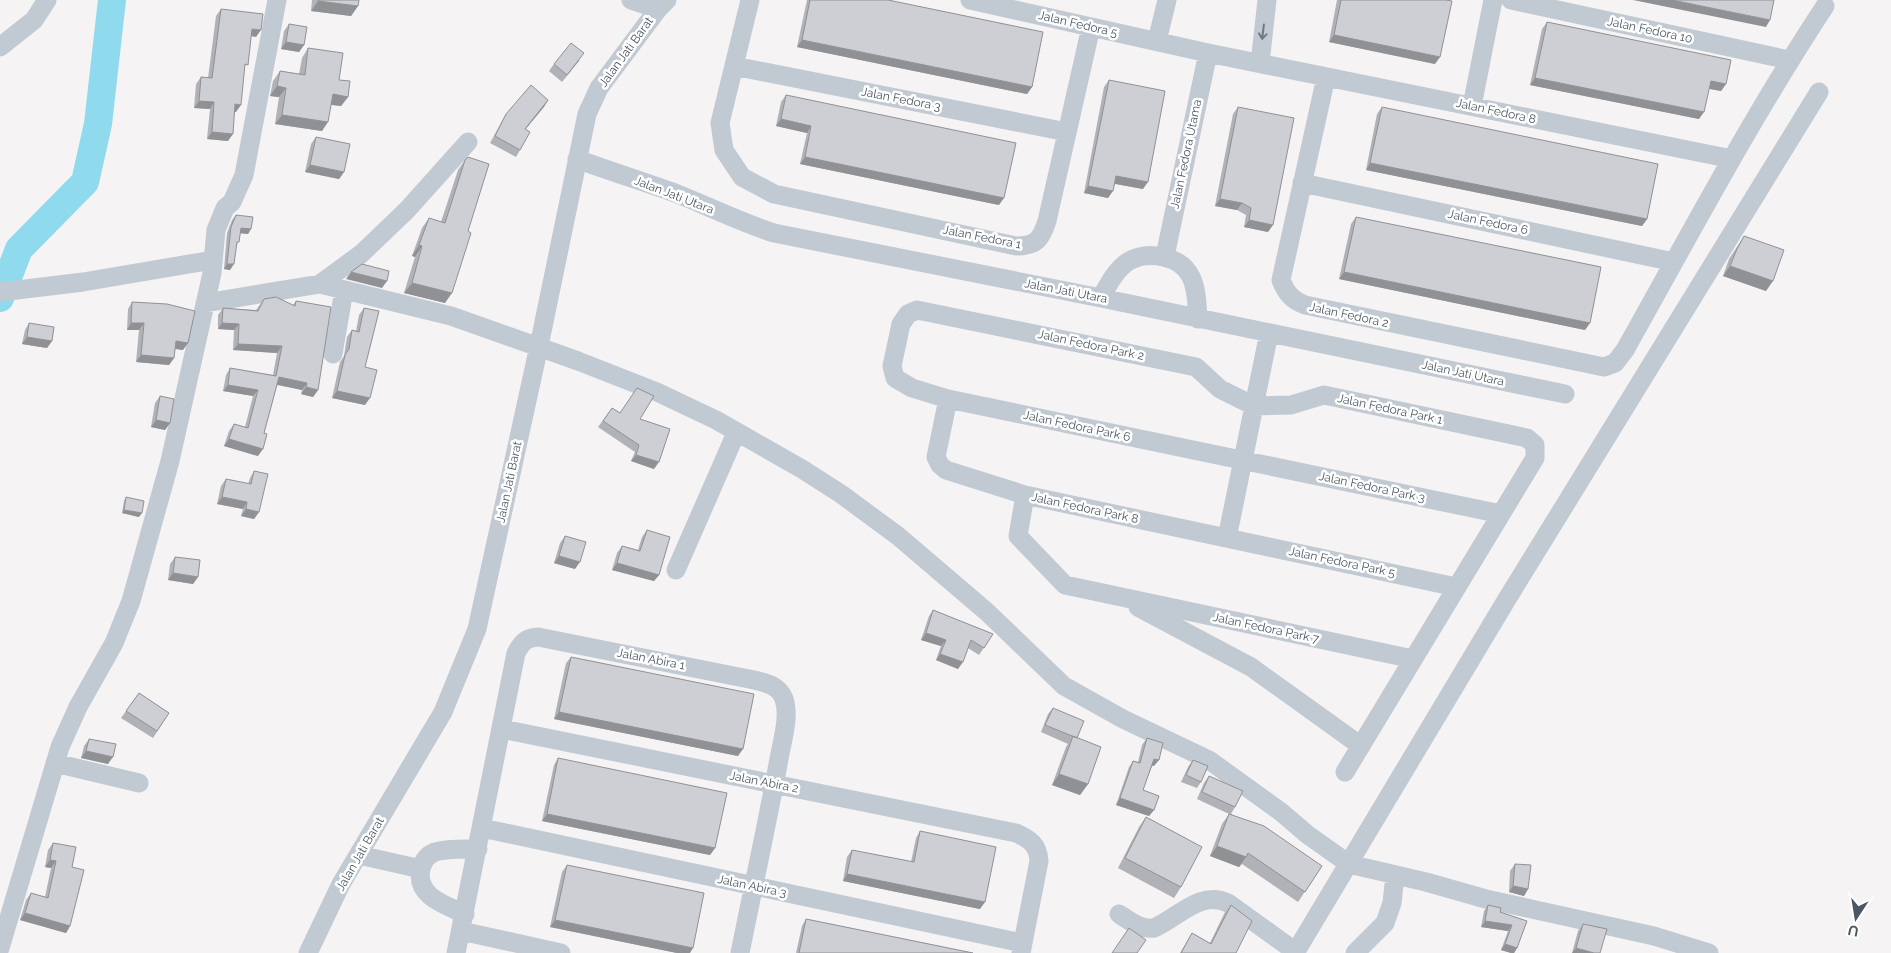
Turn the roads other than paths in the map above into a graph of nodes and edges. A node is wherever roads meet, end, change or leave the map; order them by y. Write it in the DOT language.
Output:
graph roads {
  1 [pos="47,0"];
  2 [pos="277,0"];
  3 [pos="631,0"];
  4 [pos="750,0"];
  5 [pos="970,0"];
  6 [pos="1167,0"];
  7 [pos="1267,0"];
  8 [pos="1493,0"];
  9 [pos="1511,0"];
  10 [pos="663,5"];
  11 [pos="1825,6"];
  12 [pos="1091,27"];
  13 [pos="1157,42"];
  14 [pos="0,47"];
  15 [pos="1208,52"];
  16 [pos="1789,60"];
  17 [pos="1260,63"];
  18 [pos="734,66"];
  19 [pos="1326,77"];
  20 [pos="1819,92"];
  21 [pos="1472,106"];
  22 [pos="1067,132"];
  23 [pos="468,142"];
  24 [pos="577,159"];
  25 [pos="1732,159"];
  26 [pos="1302,183"];
  27 [pos="1165,256"];
  28 [pos="213,260"];
  29 [pos="1674,262"];
  30 [pos="320,284"];
  31 [pos="344,290"];
  32 [pos="0,292"];
  33 [pos="1101,298"];
  34 [pos="205,303"];
  35 [pos="1198,319"];
  36 [pos="1269,333"];
  37 [pos="539,346"];
  38 [pos="333,354"];
  39 [pos="912,388"];
  40 [pos="1565,394"];
  41 [pos="948,399"];
  42 [pos="1254,406"];
  43 [pos="736,433"];
  44 [pos="1243,460"];
  45 [pos="1025,495"];
  46 [pos="1501,514"];
  47 [pos="1227,538"];
  48 [pos="676,570"];
  49 [pos="1456,587"];
  50 [pos="1119,597"];
  51 [pos="1413,659"];
  52 [pos="502,729"];
  53 [pos="1361,746"];
  54 [pos="55,763"];
  55 [pos="1345,772"];
  56 [pos="139,783"];
  57 [pos="774,784"];
  58 [pos="482,828"];
  59 [pos="478,849"];
  60 [pos="359,855"];
  61 [pos="1349,864"];
  62 [pos="421,868"];
  63 [pos="1395,875"];
  64 [pos="753,886"];
  65 [pos="1118,914"];
  66 [pos="463,923"];
  67 [pos="0,948"];
  68 [pos="1022,948"];
  69 [pos="1295,952"];
  70 [pos="308,953"];
  71 [pos="456,953"];
  72 [pos="561,953"];
  73 [pos="740,953"];
  74 [pos="1355,953"];
  75 [pos="1709,953"];
  1 -- 14 [label="street"];
  2 -- 28 [label="street"];
  3 -- 10 [label="street"];
  4 -- 18 [label="street"];
  5 -- 12 [label="street, Jalan Fedora 5"];
  6 -- 13 [label="street"];
  7 -- 17 [label="street, one-way"];
  8 -- 21 [label="street"];
  9 -- 16 [label="street, Jalan Fedora 10"];
  10 -- 24 [label="street, Jalan Jati Barat"];
  11 -- 16 [label="street"];
  12 -- 13 [label="street, Jalan Fedora 5"];
  12 -- 22 [label="street, Jalan Fedora 1"];
  13 -- 15 [label="street, Jalan Fedora 5"];
  15 -- 17 [label="street, Jalan Fedora 8"];
  15 -- 27 [label="street, Jalan Fedora Utama"];
  16 -- 25 [label="street"];
  17 -- 19 [label="street, Jalan Fedora 8"];
  18 -- 22 [label="street, Jalan Fedora 3"];
  18 -- 22 [label="street, Jalan Fedora 1"];
  19 -- 21 [label="street, Jalan Fedora 8"];
  19 -- 26 [label="street, Jalan Fedora 2"];
  20 -- 61 [label="street"];
  21 -- 25 [label="street, Jalan Fedora 8"];
  23 -- 30 [label="street"];
  24 -- 33 [label="street, Jalan Jati Utara"];
  24 -- 37 [label="street, Jalan Jati Barat"];
  25 -- 29 [label="street"];
  26 -- 29 [label="street, Jalan Fedora 6"];
  26 -- 29 [label="street, Jalan Fedora 2"];
  27 -- 33 [label="street"];
  27 -- 35 [label="street"];
  28 -- 32 [label="street"];
  28 -- 34 [label="street"];
  30 -- 31 [label="street"];
  30 -- 34 [label="street"];
  31 -- 37 [label="street"];
  31 -- 38 [label="street"];
  33 -- 35 [label="street, Jalan Jati Utara"];
  34 -- 54 [label="street"];
  35 -- 36 [label="street, Jalan Jati Utara"];
  36 -- 40 [label="street, Jalan Jati Utara"];
  36 -- 42 [label="street"];
  37 -- 43 [label="street"];
  37 -- 60 [label="street, Jalan Jati Barat"];
  39 -- 41 [label="street, Jalan Fedora Park 6"];
  39 -- 42 [label="street, Jalan Fedora Park 2"];
  41 -- 44 [label="street, Jalan Fedora Park 6"];
  41 -- 45 [label="street, Jalan Fedora Park 8"];
  42 -- 44 [label="street"];
  42 -- 46 [label="street, Jalan Fedora Park 1"];
  43 -- 48 [label="street"];
  43 -- 61 [label="street"];
  44 -- 46 [label="street, Jalan Fedora Park 3"];
  44 -- 47 [label="street"];
  45 -- 47 [label="street, Jalan Fedora Park 8"];
  45 -- 50 [label="street, Jalan Fedora Park 7"];
  46 -- 49 [label="street"];
  47 -- 49 [label="street, Jalan Fedora Park 5"];
  49 -- 51 [label="street"];
  50 -- 51 [label="street, Jalan Fedora Park 7"];
  50 -- 53 [label="street, Jalan Fedora Park 7"];
  51 -- 53 [label="street"];
  52 -- 57 [label="street, Jalan Abira 2"];
  52 -- 57 [label="street, Jalan Abira 1"];
  52 -- 58 [label="street"];
  53 -- 55 [label="street"];
  54 -- 56 [label="street"];
  54 -- 67 [label="street"];
  57 -- 64 [label="street"];
  57 -- 68 [label="street, Jalan Abira 2"];
  58 -- 59 [label="street"];
  58 -- 64 [label="street, Jalan Abira 3"];
  59 -- 62 [label="street"];
  59 -- 66 [label="street"];
  60 -- 62 [label="street"];
  60 -- 70 [label="street, Jalan Jati Barat"];
  61 -- 63 [label="street"];
  61 -- 69 [label="street"];
  62 -- 66 [label="street"];
  63 -- 74 [label="street"];
  63 -- 75 [label="street"];
  64 -- 68 [label="street, Jalan Abira 3"];
  64 -- 73 [label="street"];
  65 -- 69 [label="street"];
  66 -- 71 [label="street"];
  66 -- 72 [label="street"];
}
